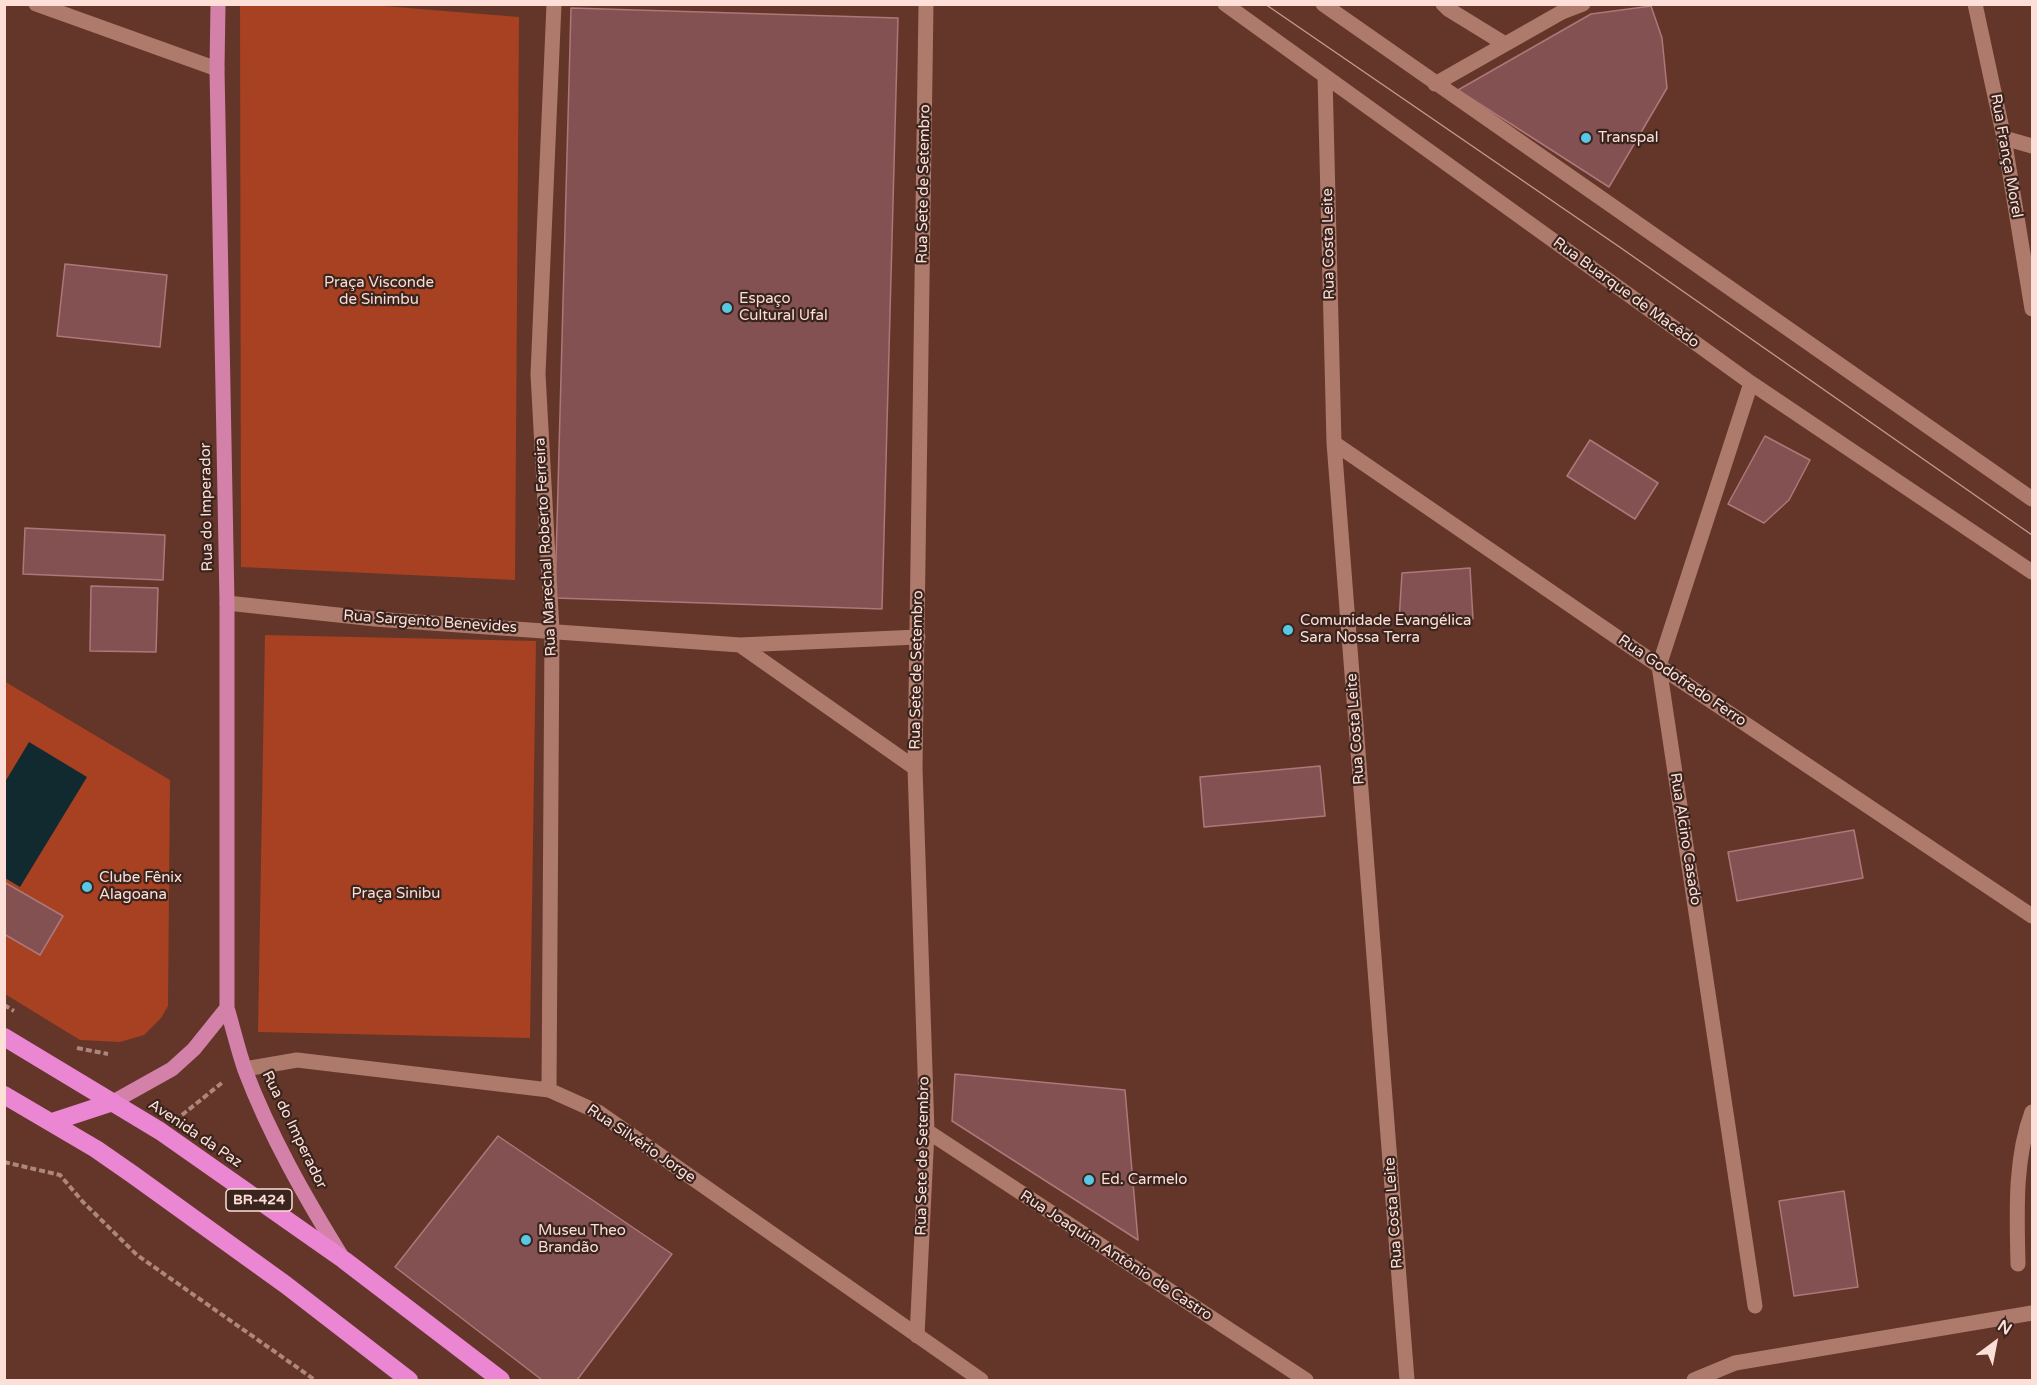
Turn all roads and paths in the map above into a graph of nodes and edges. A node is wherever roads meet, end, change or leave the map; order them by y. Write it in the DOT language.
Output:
graph roads {
  1 [pos="36,4"];
  2 [pos="218,4"];
  3 [pos="554,4"];
  4 [pos="926,4"];
  5 [pos="1225,4"];
  6 [pos="1323,4"];
  7 [pos="1443,4"];
  8 [pos="1583,4"];
  9 [pos="1975,4"];
  10 [pos="1505,44"];
  11 [pos="218,69"];
  12 [pos="1325,76"];
  13 [pos="1435,84"];
  14 [pos="2004,138"];
  15 [pos="2032,146"];
  16 [pos="2032,309"];
  17 [pos="1750,383"];
  18 [pos="1334,443"];
  19 [pos="2032,499"];
  20 [pos="2032,572"];
  21 [pos="227,603"];
  22 [pos="552,631"];
  23 [pos="918,637"];
  24 [pos="740,645"];
  25 [pos="1659,666"];
  26 [pos="915,768"];
  27 [pos="2032,916"];
  28 [pos="4,1005"];
  29 [pos="227,1008"];
  30 [pos="23,1016"];
  31 [pos="4,1037"];
  32 [pos="68,1042"];
  33 [pos="108,1054"];
  34 [pos="245,1069"];
  35 [pos="230,1077"];
  36 [pos="549,1090"];
  37 [pos="4,1095"];
  38 [pos="113,1102"];
  39 [pos="2032,1112"];
  40 [pos="177,1119"];
  41 [pos="52,1122"];
  42 [pos="927,1131"];
  43 [pos="4,1162"];
  44 [pos="344,1260"];
  45 [pos="2018,1264"];
  46 [pos="1755,1306"];
  47 [pos="2032,1313"];
  48 [pos="917,1336"];
  49 [pos="315,1380"];
  50 [pos="409,1380"];
  51 [pos="501,1380"];
  52 [pos="981,1380"];
  53 [pos="1306,1380"];
  54 [pos="1407,1380"];
  55 [pos="1694,1380"];
  1 -- 11 [label="street"];
  2 -- 11 [label="main road, Rua do Imperador"];
  3 -- 22 [label="street, Rua Marechal Roberto Ferreira"];
  4 -- 23 [label="street, Rua Sete de Setembro"];
  5 -- 12 [label="street, Rua Buarque de Macêdo"];
  6 -- 13 [label="street"];
  7 -- 10 [label="street"];
  8 -- 10 [label="street"];
  9 -- 14 [label="street, Rua França Morel"];
  10 -- 13 [label="street"];
  11 -- 21 [label="main road, Rua do Imperador"];
  12 -- 17 [label="street, Rua Buarque de Macêdo"];
  12 -- 18 [label="street, Rua Costa Leite"];
  13 -- 19 [label="street"];
  14 -- 15 [label="street"];
  14 -- 16 [label="street, Rua França Morel"];
  17 -- 20 [label="street, Rua Buarque de Macêdo"];
  17 -- 25 [label="street, Rua Alcino Casado"];
  18 -- 25 [label="street, Rua Godofredo Ferro"];
  18 -- 54 [label="street, Rua Costa Leite"];
  21 -- 22 [label="street, Rua Sargento Benevides"];
  21 -- 29 [label="main road, Rua do Imperador"];
  22 -- 24 [label="street, Rua Sargento Benevides"];
  22 -- 36 [label="street, Rua Marechal Roberto Ferreira"];
  23 -- 24 [label="street, Rua Sargento Benevides"];
  23 -- 26 [label="street, Rua Sete de Setembro"];
  24 -- 26 [label="street"];
  25 -- 27 [label="street, Rua Godofredo Ferro"];
  25 -- 46 [label="street, Rua Alcino Casado"];
  26 -- 42 [label="street, Rua Sete de Setembro"];
  28 -- 30 [label="path"];
  29 -- 34 [label="main road, Rua do Imperador"];
  29 -- 38 [label="main road"];
  31 -- 38 [label="highway, Avenida da Paz / BR-424"];
  32 -- 33 [label="path"];
  34 -- 36 [label="street, Rua Silvério Jorge"];
  34 -- 44 [label="main road, Rua do Imperador"];
  35 -- 40 [label="path"];
  36 -- 48 [label="street, Rua Silvério Jorge"];
  37 -- 41 [label="highway"];
  38 -- 41 [label="highway"];
  38 -- 44 [label="highway, Avenida da Paz / BR-424"];
  39 -- 45 [label="street"];
  41 -- 50 [label="highway"];
  42 -- 48 [label="street, Rua Sete de Setembro"];
  42 -- 53 [label="street, Rua Joaquim Antônio de Castro"];
  43 -- 49 [label="path"];
  44 -- 51 [label="highway, Avenida da Paz / BR-424"];
  47 -- 55 [label="street"];
  48 -- 52 [label="street, Rua Silvério Jorge"];
}
